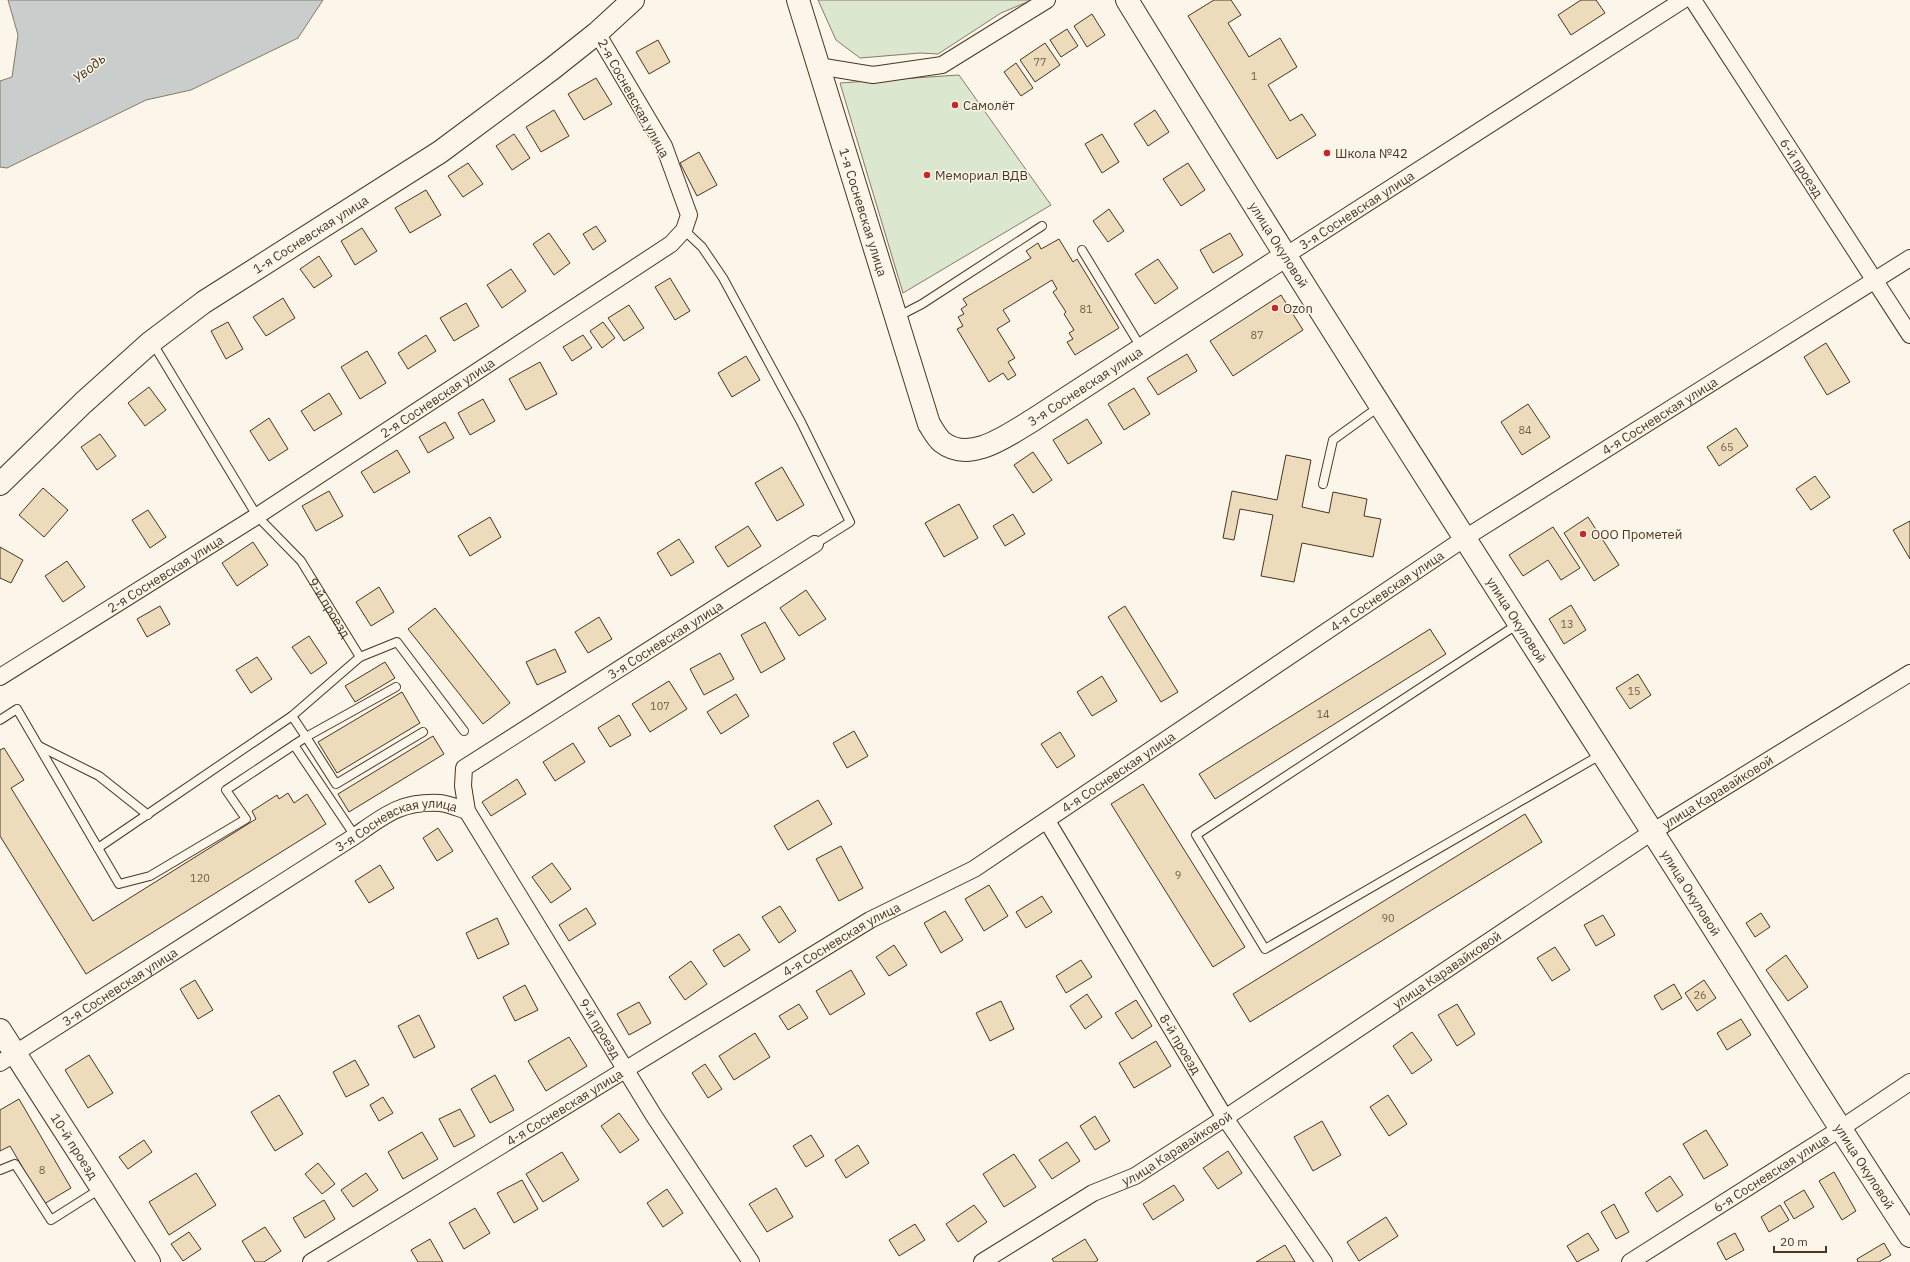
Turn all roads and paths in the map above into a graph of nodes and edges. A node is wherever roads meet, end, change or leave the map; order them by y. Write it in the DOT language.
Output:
graph roads {
  1 [pos="633,0"];
  2 [pos="798,0"];
  3 [pos="1047,0"];
  4 [pos="1127,0"];
  5 [pos="1683,0"];
  6 [pos="1693,0"];
  7 [pos="597,33"];
  8 [pos="818,66"];
  9 [pos="1042,226"];
  10 [pos="684,230"];
  11 [pos="1082,250"];
  12 [pos="1285,256"];
  13 [pos="1910,258"];
  14 [pos="1875,280"];
  15 [pos="896,318"];
  16 [pos="1910,335"];
  17 [pos="151,342"];
  18 [pos="1142,350"];
  19 [pos="1380,406"];
  20 [pos="930,424"];
  21 [pos="0,484"];
  22 [pos="1323,484"];
  23 [pos="257,516"];
  24 [pos="1464,538"];
  25 [pos="815,544"];
  26 [pos="1519,624"];
  27 [pos="360,657"];
  28 [pos="1910,673"];
  29 [pos="0,678"];
  30 [pos="396,687"];
  31 [pos="292,716"];
  32 [pos="0,720"];
  33 [pos="464,730"];
  34 [pos="423,732"];
  35 [pos="306,737"];
  36 [pos="294,745"];
  37 [pos="38,746"];
  38 [pos="1602,754"];
  39 [pos="467,811"];
  40 [pos="148,815"];
  41 [pos="1047,821"];
  42 [pos="1652,832"];
  43 [pos="355,836"];
  44 [pos="98,848"];
  45 [pos="0,1030"];
  46 [pos="7,1059"];
  47 [pos="625,1070"];
  48 [pos="1910,1082"];
  49 [pos="1225,1118"];
  50 [pos="1840,1129"];
  51 [pos="0,1170"];
  52 [pos="102,1188"];
  53 [pos="1910,1236"];
  54 [pos="145,1260"];
  55 [pos="311,1262"];
  56 [pos="751,1262"];
  57 [pos="982,1262"];
  58 [pos="1324,1262"];
  59 [pos="1630,1262"];
  1 -- 7 [label="main road, 1-я Сосневская улица"];
  2 -- 8 [label="main road, 1-я Сосневская улица"];
  3 -- 8 [label="street"];
  4 -- 12 [label="main road, улица Окуловой"];
  5 -- 12 [label="street, 3-я Сосневская улица"];
  6 -- 14 [label="street, 6-й проезд"];
  7 -- 10 [label="street, 2-я Сосневская улица"];
  7 -- 17 [label="main road, 1-я Сосневская улица"];
  8 -- 15 [label="main road, 1-я Сосневская улица"];
  9 -- 15 [label="lane"];
  10 -- 23 [label="street, 2-я Сосневская улица"];
  10 -- 25 [label="lane"];
  11 -- 18 [label="lane"];
  12 -- 18 [label="main road, 3-я Сосневская улица"];
  12 -- 19 [label="main road, улица Окуловой"];
  13 -- 14 [label="street, 4-я Сосневская улица"];
  14 -- 16 [label="street, 6-й проезд"];
  14 -- 24 [label="street, 4-я Сосневская улица"];
  15 -- 20 [label="main road, 1-я Сосневская улица"];
  17 -- 21 [label="main road, 1-я Сосневская улица"];
  17 -- 23 [label="lane, 9-й проезд"];
  18 -- 20 [label="main road, 3-я Сосневская улица"];
  19 -- 22 [label="lane"];
  19 -- 24 [label="main road, улица Окуловой"];
  23 -- 27 [label="lane, 9-й проезд"];
  23 -- 29 [label="street, 2-я Сосневская улица"];
  24 -- 26 [label="main road, улица Окуловой"];
  24 -- 41 [label="street, 4-я Сосневская улица"];
  25 -- 39 [label="street, 3-я Сосневская улица"];
  26 -- 38 [label="main road, улица Окуловой"];
  26 -- 38 [label="lane"];
  27 -- 31 [label="lane"];
  27 -- 33 [label="lane"];
  28 -- 42 [label="street, улица Каравайковой"];
  30 -- 35 [label="lane"];
  31 -- 35 [label="lane"];
  31 -- 40 [label="lane"];
  32 -- 37 [label="lane"];
  34 -- 35 [label="lane"];
  35 -- 36 [label="lane"];
  36 -- 43 [label="lane"];
  36 -- 44 [label="lane"];
  37 -- 40 [label="lane"];
  37 -- 44 [label="lane"];
  38 -- 42 [label="main road, улица Окуловой"];
  39 -- 43 [label="street, 3-я Сосневская улица"];
  39 -- 47 [label="street, 9-й проезд"];
  40 -- 44 [label="lane"];
  41 -- 47 [label="street, 4-я Сосневская улица"];
  41 -- 49 [label="street, 8-й проезд"];
  42 -- 49 [label="street, улица Каравайковой"];
  42 -- 50 [label="main road, улица Окуловой"];
  43 -- 46 [label="street, 3-я Сосневская улица"];
  45 -- 46 [label="main road, 10-й проезд"];
  46 -- 52 [label="main road, 10-й проезд"];
  47 -- 55 [label="street, 4-я Сосневская улица"];
  47 -- 56 [label="street, 9-й проезд"];
  48 -- 50 [label="street, 6-я Сосневская улица"];
  49 -- 57 [label="street, улица Каравайковой"];
  49 -- 58 [label="street, 8-й проезд"];
  50 -- 53 [label="main road, улица Окуловой"];
  50 -- 59 [label="street, 6-я Сосневская улица"];
  51 -- 52 [label="lane"];
  52 -- 54 [label="main road, 10-й проезд"];
}
